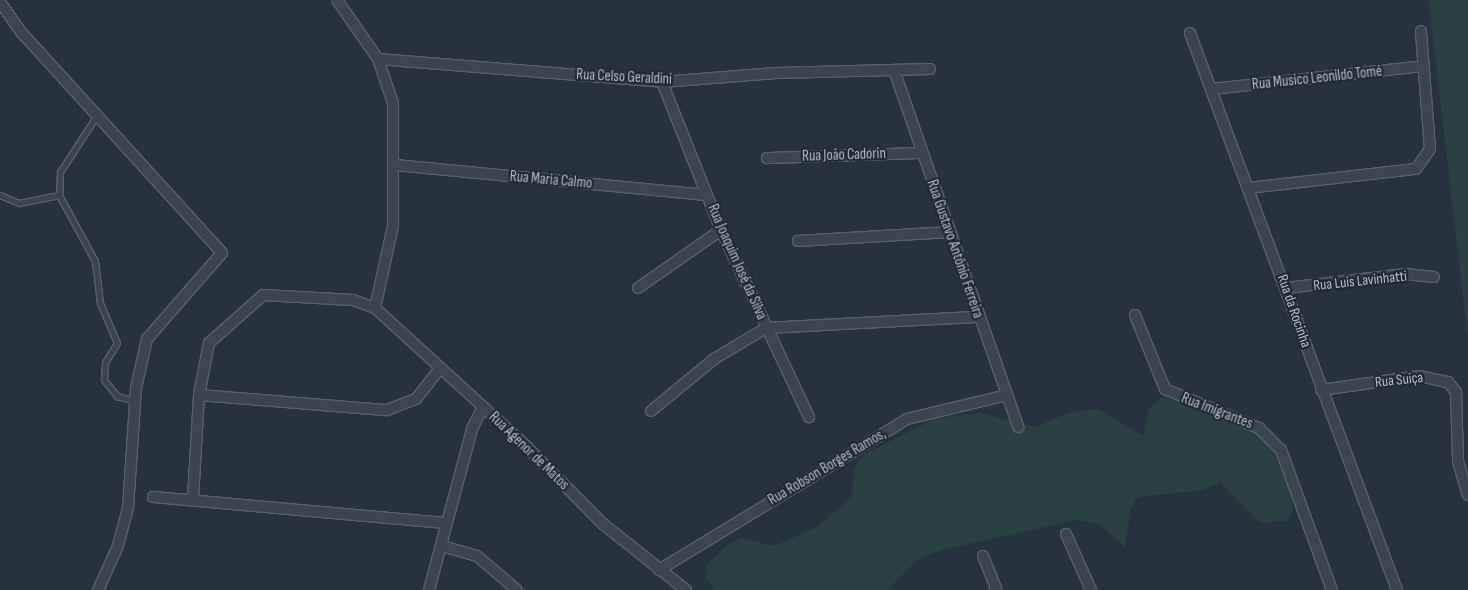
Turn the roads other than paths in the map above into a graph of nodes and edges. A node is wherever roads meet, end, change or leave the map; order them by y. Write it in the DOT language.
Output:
graph roads {
  1 [pos="337,0"];
  2 [pos="0,2"];
  3 [pos="1421,31"];
  4 [pos="1190,33"];
  5 [pos="378,59"];
  6 [pos="1423,66"];
  7 [pos="894,70"];
  8 [pos="930,70"];
  9 [pos="662,82"];
  10 [pos="1212,89"];
  11 [pos="98,114"];
  12 [pos="921,153"];
  13 [pos="767,158"];
  14 [pos="395,165"];
  15 [pos="1248,188"];
  16 [pos="0,195"];
  17 [pos="59,195"];
  18 [pos="707,195"];
  19 [pos="721,230"];
  20 [pos="950,232"];
  21 [pos="798,241"];
  22 [pos="1434,278"];
  23 [pos="638,288"];
  24 [pos="1286,288"];
  25 [pos="375,308"];
  26 [pos="1136,315"];
  27 [pos="979,317"];
  28 [pos="766,328"];
  29 [pos="439,370"];
  30 [pos="1321,390"];
  31 [pos="199,395"];
  32 [pos="1007,395"];
  33 [pos="134,401"];
  34 [pos="483,406"];
  35 [pos="651,411"];
  36 [pos="809,417"];
  37 [pos="1018,426"];
  38 [pos="1468,495"];
  39 [pos="153,497"];
  40 [pos="193,499"];
  41 [pos="446,523"];
  42 [pos="1066,534"];
  43 [pos="442,546"];
  44 [pos="983,556"];
  45 [pos="659,570"];
  46 [pos="98,590"];
  47 [pos="429,590"];
  48 [pos="517,590"];
  49 [pos="686,590"];
  50 [pos="997,590"];
  51 [pos="1091,590"];
  52 [pos="1332,590"];
  53 [pos="1397,590"];
  1 -- 5 [label="street"];
  2 -- 11 [label="street"];
  3 -- 6 [label="street"];
  4 -- 10 [label="street, Rua da Rocinha"];
  5 -- 9 [label="street, Rua Celso Geraldini"];
  5 -- 14 [label="street"];
  6 -- 10 [label="street, Rua Musico Leonildo Tomé"];
  6 -- 15 [label="street"];
  7 -- 8 [label="street, Rua Celso Geraldini"];
  7 -- 9 [label="street, Rua Celso Geraldini"];
  7 -- 12 [label="street, Rua Gustavo Antônio Ferreira"];
  9 -- 18 [label="street, Rua Joaquim José da Silva"];
  10 -- 15 [label="street, Rua da Rocinha"];
  11 -- 17 [label="lane"];
  11 -- 33 [label="street"];
  12 -- 13 [label="street, Rua João Cadorin"];
  12 -- 20 [label="street, Rua Gustavo Antônio Ferreira"];
  14 -- 18 [label="street, Rua Maria Calmo"];
  14 -- 25 [label="street"];
  15 -- 24 [label="street, Rua da Rocinha"];
  16 -- 17 [label="lane"];
  17 -- 33 [label="lane"];
  18 -- 19 [label="street, Rua Joaquim José da Silva"];
  19 -- 23 [label="street"];
  19 -- 28 [label="street, Rua Joaquim José da Silva"];
  20 -- 21 [label="street"];
  20 -- 27 [label="street, Rua Gustavo Antônio Ferreira"];
  22 -- 24 [label="street, Rua Luis Lavinhatti"];
  24 -- 30 [label="street, Rua da Rocinha"];
  25 -- 29 [label="street, Rua Agenor de Matos"];
  25 -- 31 [label="street, Rua Agenor de Matos"];
  26 -- 52 [label="street, Rua Imigrantes"];
  27 -- 28 [label="street, Rua Joaquim José da Silva"];
  27 -- 32 [label="street, Rua Gustavo Antônio Ferreira"];
  28 -- 35 [label="street"];
  28 -- 36 [label="street"];
  29 -- 31 [label="street"];
  29 -- 34 [label="street, Rua Agenor de Matos"];
  30 -- 38 [label="street, Rua Suiça"];
  30 -- 53 [label="street, Rua da Rocinha"];
  31 -- 40 [label="street, Rua Agenor de Matos"];
  32 -- 37 [label="street, Rua Gustavo Antônio Ferreira"];
  32 -- 45 [label="street, Rua Robson Borges Ramos,"];
  33 -- 46 [label="street"];
  34 -- 41 [label="street"];
  34 -- 45 [label="street, Rua Agenor de Matos"];
  39 -- 40 [label="street"];
  40 -- 41 [label="street"];
  41 -- 43 [label="street"];
  42 -- 51 [label="street"];
  43 -- 47 [label="street"];
  43 -- 48 [label="street"];
  44 -- 50 [label="street"];
  45 -- 49 [label="street, Rua Agenor de Matos"];
}
